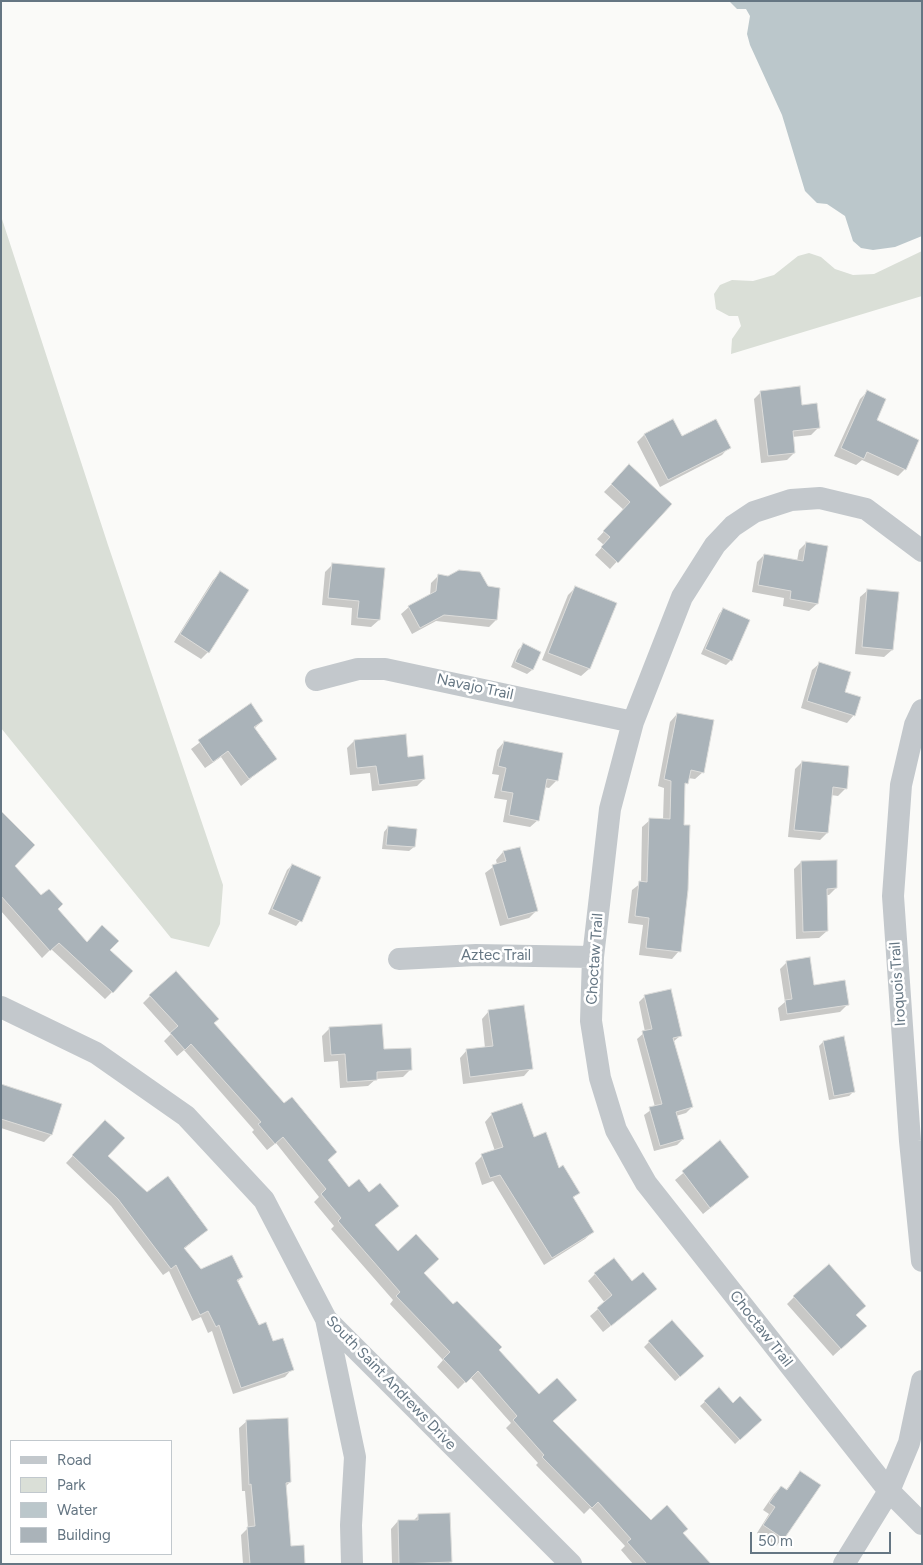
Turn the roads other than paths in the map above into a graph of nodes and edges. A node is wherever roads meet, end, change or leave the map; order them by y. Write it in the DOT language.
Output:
graph roads {
  1 [pos="922,551"];
  2 [pos="316,680"];
  3 [pos="922,710"];
  4 [pos="633,722"];
  5 [pos="593,956"];
  6 [pos="399,959"];
  7 [pos="3,1005"];
  8 [pos="921,1248"];
  9 [pos="326,1319"];
  10 [pos="922,1381"];
  11 [pos="889,1491"];
  12 [pos="922,1524"];
  13 [pos="352,1564"];
  14 [pos="571,1564"];
  15 [pos="844,1564"];
  1 -- 4 [label="street, Choctaw Trail"];
  2 -- 4 [label="street, Navajo Trail"];
  3 -- 8 [label="street, Iroquois Trail"];
  4 -- 5 [label="street, Choctaw Trail"];
  5 -- 6 [label="street, Aztec Trail"];
  5 -- 11 [label="street, Choctaw Trail"];
  7 -- 9 [label="street, South Saint Andrews Drive"];
  9 -- 13 [label="street"];
  9 -- 14 [label="street, South Saint Andrews Drive"];
  10 -- 11 [label="street"];
  11 -- 12 [label="street, Choctaw Trail"];
  11 -- 15 [label="street"];
}
